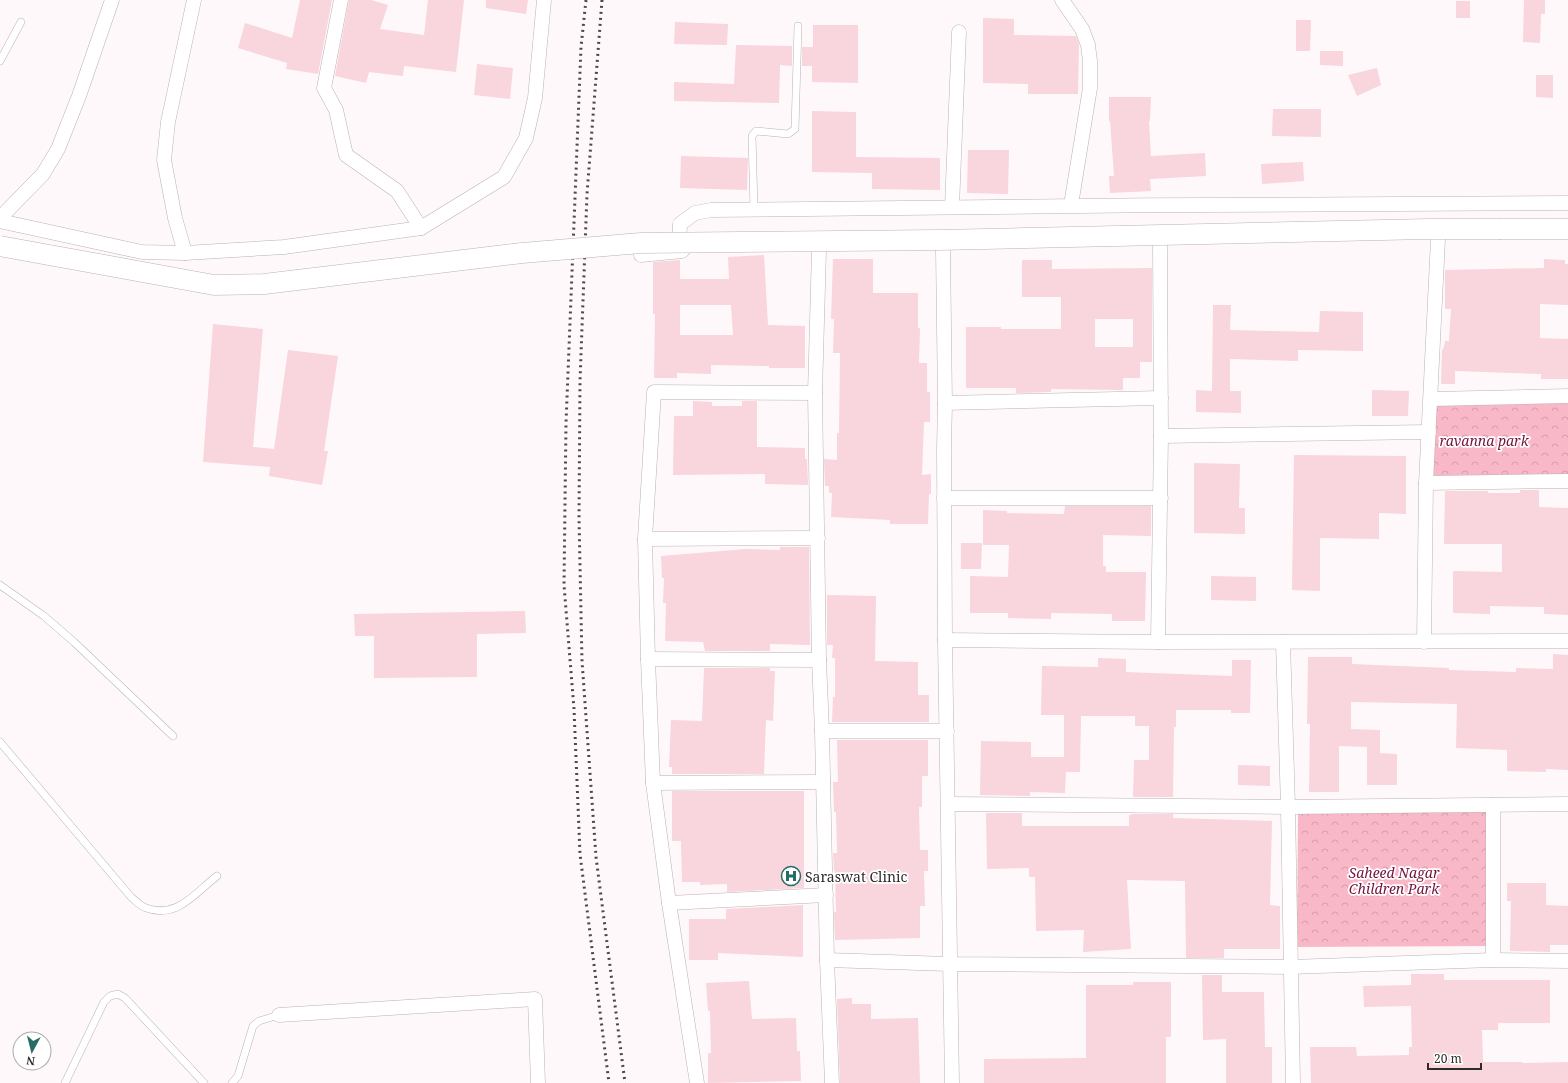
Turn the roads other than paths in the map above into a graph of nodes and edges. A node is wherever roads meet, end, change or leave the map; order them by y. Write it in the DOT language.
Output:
graph roads {
  1 [pos="112,0"];
  2 [pos="194,0"];
  3 [pos="342,0"];
  4 [pos="544,0"];
  5 [pos="1062,0"];
  6 [pos="21,22"];
  7 [pos="798,26"];
  8 [pos="959,32"];
  9 [pos="0,61"];
  10 [pos="1568,203"];
  11 [pos="1071,205"];
  12 [pos="952,207"];
  13 [pos="754,209"];
  14 [pos="0,220"];
  15 [pos="421,228"];
  16 [pos="1568,229"];
  17 [pos="1438,239"];
  18 [pos="1568,239"];
  19 [pos="1160,245"];
  20 [pos="0,246"];
  21 [pos="943,249"];
  22 [pos="819,250"];
  23 [pos="689,251"];
  24 [pos="185,253"];
  25 [pos="640,255"];
  26 [pos="815,393"];
  27 [pos="1568,396"];
  28 [pos="1161,398"];
  29 [pos="1431,399"];
  30 [pos="945,403"];
  31 [pos="1429,432"];
  32 [pos="1161,436"];
  33 [pos="1568,481"];
  34 [pos="1426,483"];
  35 [pos="944,498"];
  36 [pos="1161,498"];
  37 [pos="818,538"];
  38 [pos="645,539"];
  39 [pos="0,585"];
  40 [pos="945,640"];
  41 [pos="1568,641"];
  42 [pos="1158,642"];
  43 [pos="1283,642"];
  44 [pos="1424,642"];
  45 [pos="648,659"];
  46 [pos="819,660"];
  47 [pos="822,731"];
  48 [pos="947,731"];
  49 [pos="173,736"];
  50 [pos="0,742"];
  51 [pos="823,782"];
  52 [pos="653,783"];
  53 [pos="948,804"];
  54 [pos="1568,804"];
  55 [pos="1493,805"];
  56 [pos="1288,807"];
  57 [pos="217,876"];
  58 [pos="826,895"];
  59 [pos="669,903"];
  60 [pos="827,960"];
  61 [pos="1493,960"];
  62 [pos="1568,961"];
  63 [pos="949,964"];
  64 [pos="1290,967"];
  65 [pos="279,1015"];
  66 [pos="65,1083"];
  67 [pos="204,1083"];
  68 [pos="232,1083"];
  69 [pos="538,1083"];
  70 [pos="697,1083"];
  71 [pos="832,1083"];
  72 [pos="952,1083"];
  73 [pos="1292,1083"];
  1 -- 14 [label="street"];
  2 -- 24 [label="street"];
  3 -- 15 [label="street"];
  4 -- 15 [label="street"];
  5 -- 11 [label="street"];
  6 -- 9 [label="lane"];
  7 -- 13 [label="lane"];
  8 -- 12 [label="street"];
  10 -- 11 [label="street"];
  11 -- 12 [label="street"];
  12 -- 13 [label="street"];
  13 -- 23 [label="street"];
  14 -- 24 [label="street"];
  15 -- 24 [label="street"];
  16 -- 20 [label="street, bridge"];
  17 -- 18 [label="street"];
  17 -- 19 [label="street"];
  17 -- 29 [label="street"];
  19 -- 21 [label="street"];
  19 -- 28 [label="street"];
  21 -- 22 [label="street"];
  21 -- 30 [label="street"];
  22 -- 23 [label="street"];
  22 -- 26 [label="street"];
  23 -- 25 [label="street"];
  26 -- 37 [label="street"];
  26 -- 38 [label="street"];
  27 -- 29 [label="street"];
  28 -- 30 [label="street"];
  28 -- 32 [label="street"];
  29 -- 31 [label="street"];
  30 -- 35 [label="street"];
  31 -- 32 [label="street"];
  31 -- 34 [label="street"];
  32 -- 36 [label="street"];
  33 -- 34 [label="street"];
  34 -- 44 [label="street"];
  35 -- 36 [label="street"];
  35 -- 40 [label="street"];
  36 -- 42 [label="street"];
  37 -- 38 [label="street"];
  37 -- 46 [label="street"];
  38 -- 45 [label="street"];
  39 -- 49 [label="lane"];
  40 -- 42 [label="street"];
  40 -- 48 [label="street"];
  41 -- 44 [label="street"];
  42 -- 43 [label="street"];
  43 -- 44 [label="street"];
  43 -- 56 [label="street"];
  45 -- 46 [label="street"];
  45 -- 52 [label="street"];
  46 -- 47 [label="street"];
  47 -- 48 [label="street"];
  47 -- 51 [label="street"];
  48 -- 53 [label="street"];
  50 -- 57 [label="lane"];
  51 -- 52 [label="street"];
  51 -- 58 [label="street"];
  52 -- 59 [label="street"];
  53 -- 56 [label="street"];
  53 -- 63 [label="street"];
  54 -- 55 [label="street"];
  55 -- 56 [label="street"];
  55 -- 61 [label="street"];
  56 -- 64 [label="street"];
  58 -- 59 [label="street"];
  58 -- 60 [label="street"];
  59 -- 70 [label="street"];
  60 -- 63 [label="street"];
  60 -- 71 [label="street"];
  61 -- 62 [label="street"];
  61 -- 64 [label="street"];
  63 -- 64 [label="street"];
  63 -- 72 [label="street"];
  64 -- 73 [label="street"];
  65 -- 68 [label="lane"];
  65 -- 69 [label="street"];
  66 -- 67 [label="lane"];
}
